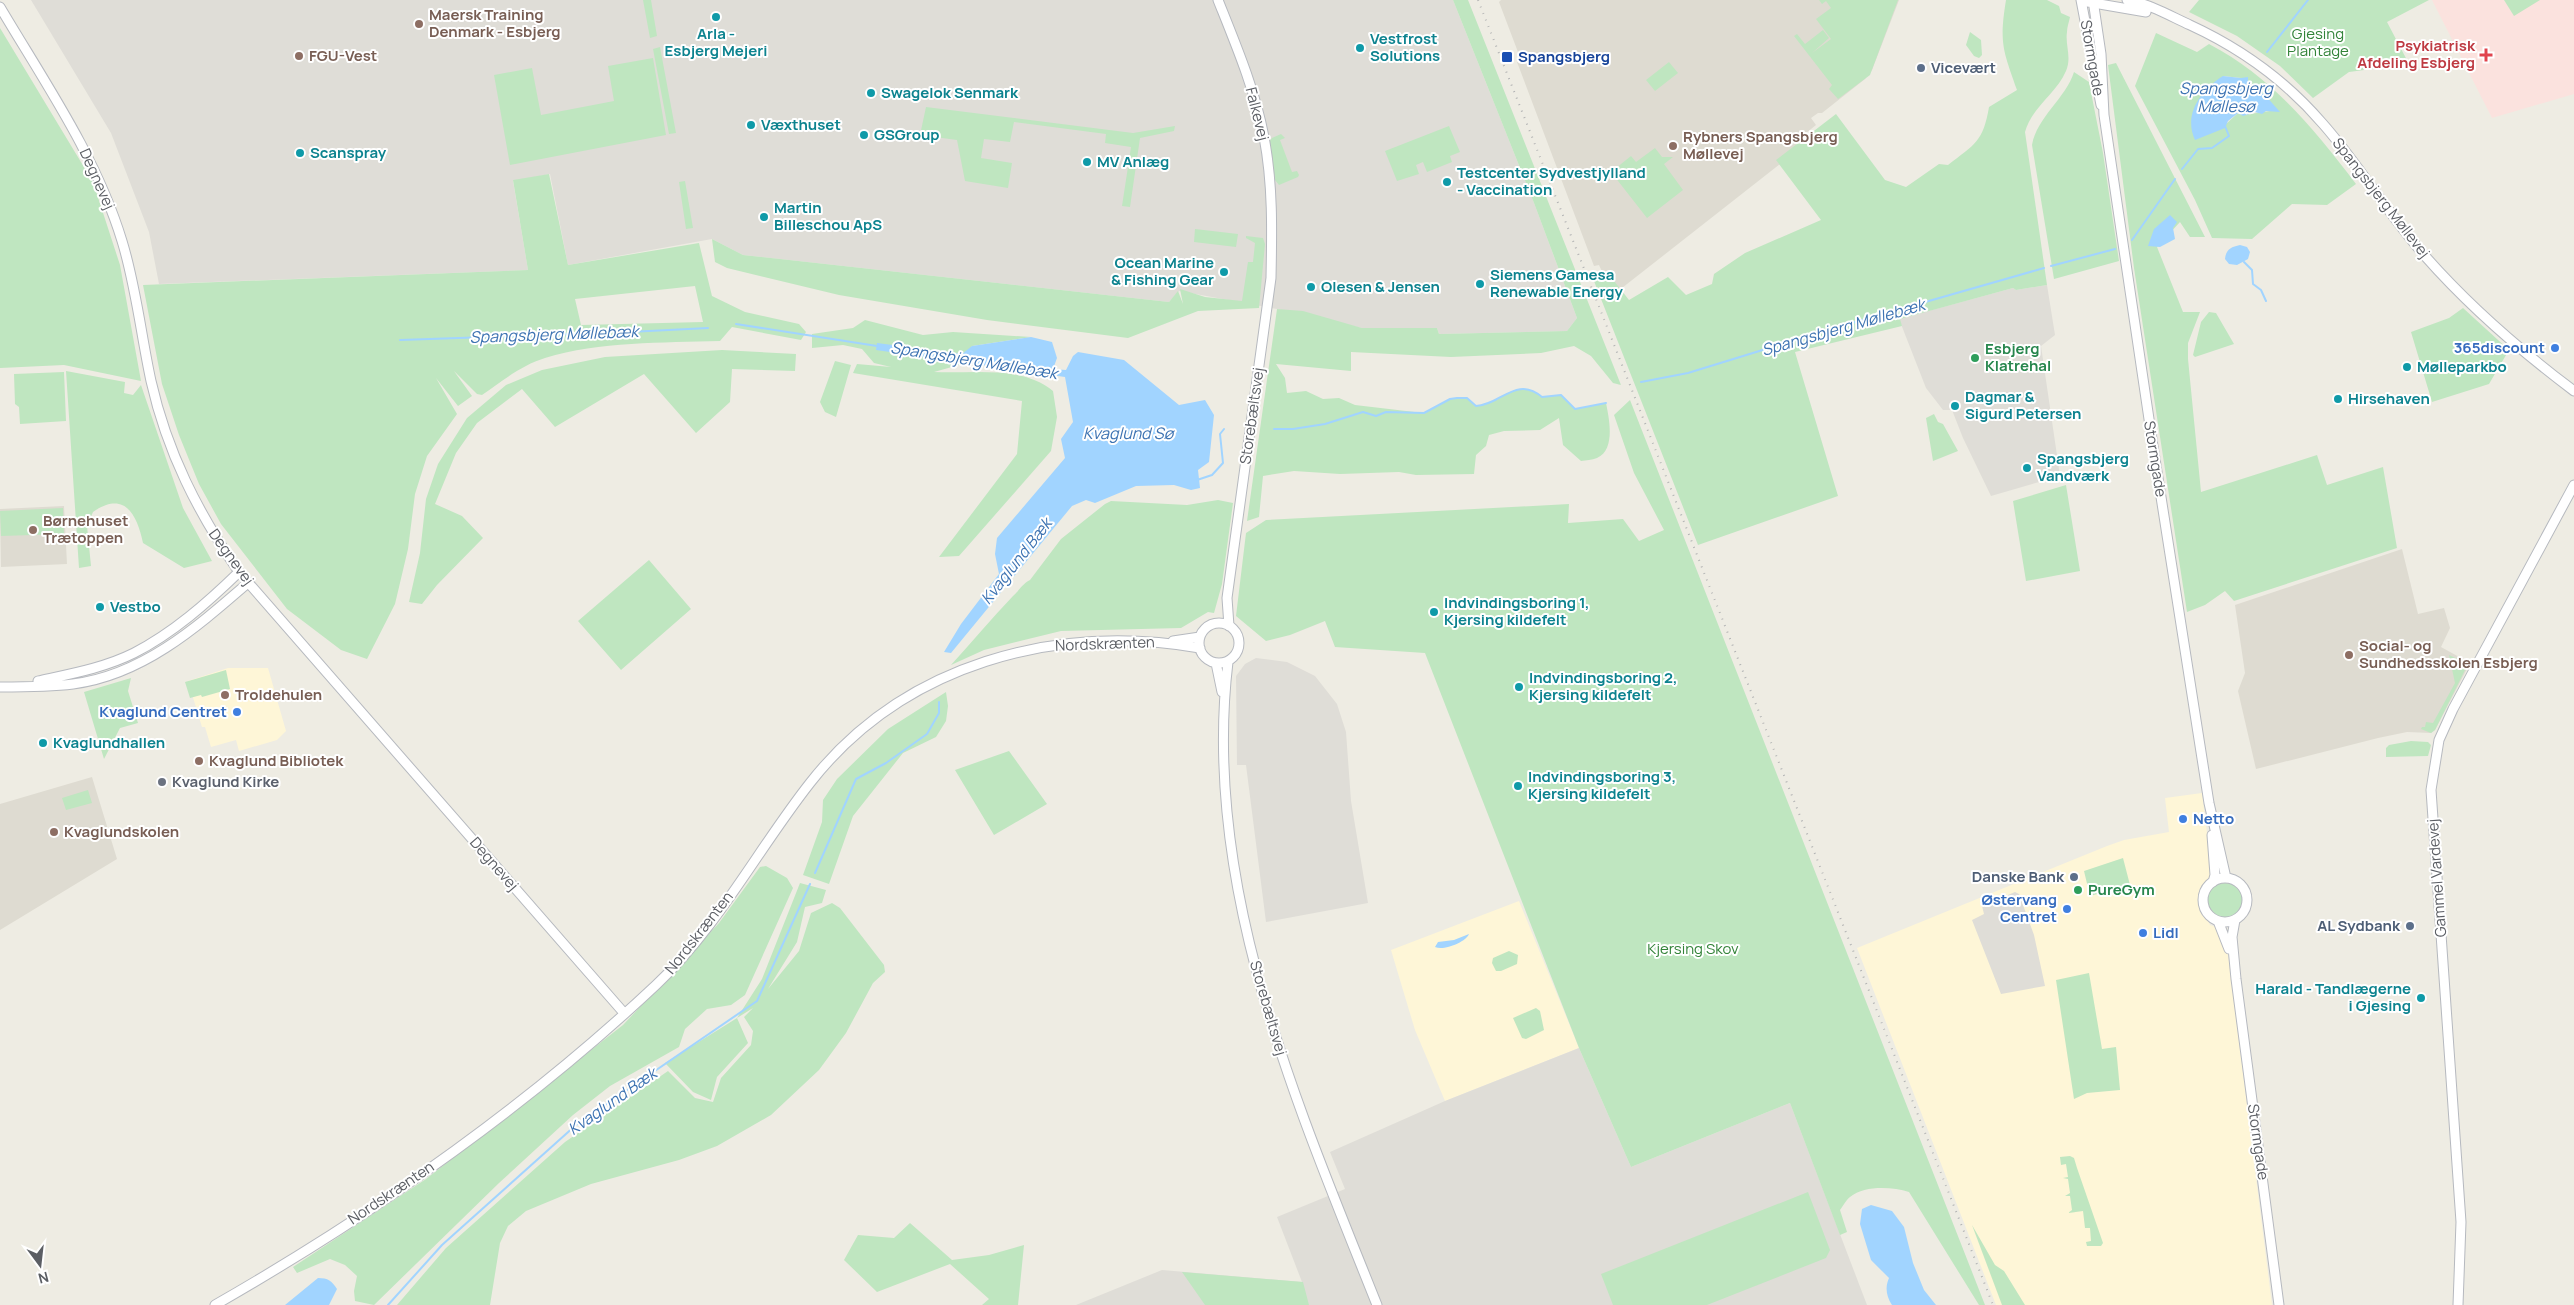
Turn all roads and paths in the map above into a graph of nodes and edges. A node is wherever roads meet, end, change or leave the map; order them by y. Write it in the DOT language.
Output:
graph roads {
  1 [pos="1218,0"];
  2 [pos="2127,0"];
  3 [pos="2088,1"];
  4 [pos="0,7"];
  5 [pos="2178,20"];
  6 [pos="2104,115"];
  7 [pos="1272,233"];
  8 [pos="2574,391"];
  9 [pos="2574,485"];
  10 [pos="239,572"];
  11 [pos="249,582"];
  12 [pos="1226,598"];
  13 [pos="1217,624"];
  14 [pos="1229,626"];
  15 [pos="1200,637"];
  16 [pos="1163,643"];
  17 [pos="1200,648"];
  18 [pos="1228,662"];
  19 [pos="1216,663"];
  20 [pos="16,686"];
  21 [pos="0,687"];
  22 [pos="1223,696"];
  23 [pos="2210,803"];
  24 [pos="2226,878"];
  25 [pos="2213,882"];
  26 [pos="2235,920"];
  27 [pos="2218,921"];
  28 [pos="2236,979"];
  29 [pos="624,1013"];
  30 [pos="215,1305"];
  31 [pos="1377,1305"];
  32 [pos="2279,1305"];
  33 [pos="2458,1305"];
  1 -- 7 [label="street, Falkevej"];
  2 -- 5 [label="street, Spangsbjerg Møllevej"];
  3 -- 5 [label="street, Spangsbjerg Møllevej"];
  3 -- 6 [label="street, Stormgade"];
  3 -- 6 [label="street, Stormgade"];
  4 -- 10 [label="street, Degnevej"];
  5 -- 8 [label="street, Spangsbjerg Møllevej"];
  6 -- 23 [label="street, Stormgade"];
  7 -- 12 [label="street, Storebæltsvej"];
  9 -- 33 [label="street, Gammel Vardevej"];
  10 -- 11 [label="street, Degnevej"];
  10 -- 20 [label="street"];
  11 -- 20 [label="street"];
  11 -- 29 [label="street, Degnevej"];
  12 -- 13 [label="street, Storebæltsvej"];
  12 -- 14 [label="street, Storebæltsvej"];
  13 -- 14 [label="street"];
  13 -- 15 [label="street"];
  14 -- 18 [label="street"];
  15 -- 16 [label="street, Nordskrænten"];
  15 -- 17 [label="street"];
  16 -- 17 [label="street, Nordskrænten"];
  16 -- 29 [label="street, Nordskrænten"];
  17 -- 19 [label="street"];
  18 -- 19 [label="street"];
  18 -- 22 [label="street, Storebæltsvej"];
  19 -- 22 [label="street, Storebæltsvej"];
  20 -- 21 [label="street"];
  22 -- 31 [label="street, Storebæltsvej"];
  23 -- 24 [label="street, Stormgade"];
  23 -- 25 [label="street, Stormgade"];
  24 -- 25 [label="street"];
  24 -- 26 [label="street"];
  25 -- 27 [label="street"];
  26 -- 27 [label="street"];
  26 -- 28 [label="street, Stormgade"];
  27 -- 28 [label="street, Stormgade"];
  28 -- 32 [label="street, Stormgade"];
  29 -- 30 [label="street, Nordskrænten"];
}
